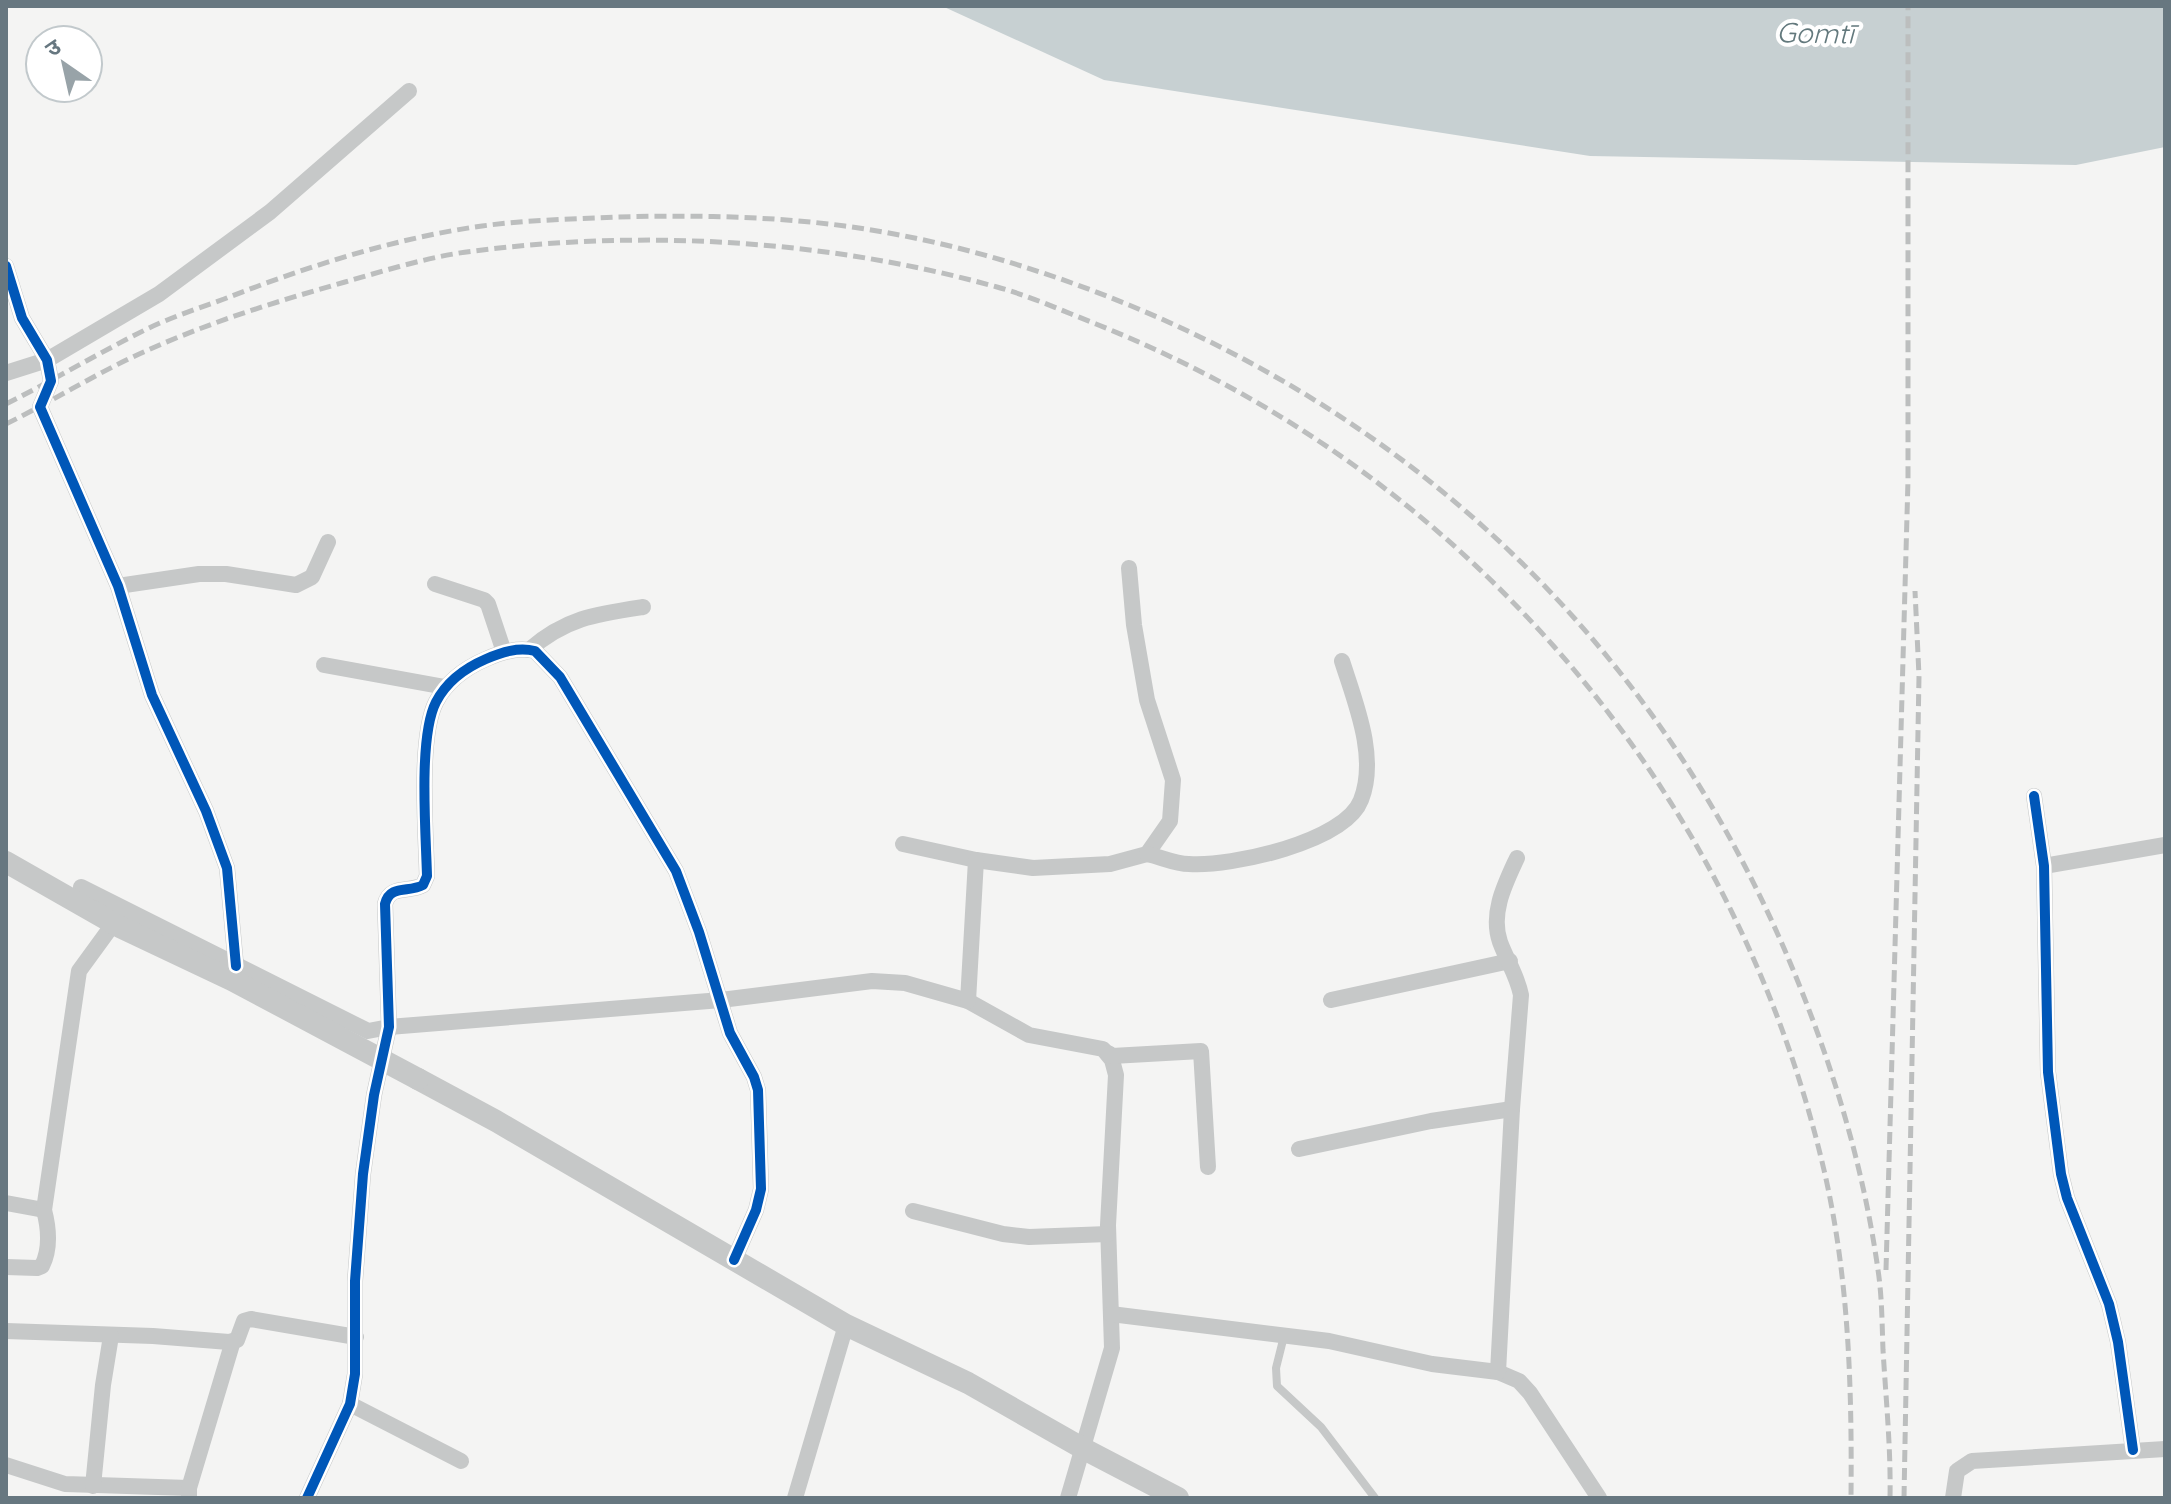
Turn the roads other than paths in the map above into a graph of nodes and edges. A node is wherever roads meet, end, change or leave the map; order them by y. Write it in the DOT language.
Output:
graph roads {
  1 [pos="409,91"];
  2 [pos="6,266"];
  3 [pos="47,360"];
  4 [pos="6,373"];
  5 [pos="328,542"];
  6 [pos="1129,568"];
  7 [pos="435,584"];
  8 [pos="118,586"];
  9 [pos="643,607"];
  10 [pos="529,650"];
  11 [pos="504,652"];
  12 [pos="1342,661"];
  13 [pos="324,665"];
  14 [pos="445,687"];
  15 [pos="2034,796"];
  16 [pos="903,844"];
  17 [pos="2165,845"];
  18 [pos="1147,854"];
  19 [pos="1517,858"];
  20 [pos="976,860"];
  21 [pos="6,862"];
  22 [pos="2044,866"];
  23 [pos="81,887"];
  24 [pos="114,923"];
  25 [pos="1510,961"];
  26 [pos="236,966"];
  27 [pos="721,1000"];
  28 [pos="1331,1000"];
  29 [pos="968,1001"];
  30 [pos="389,1027"];
  31 [pos="1108,1053"];
  32 [pos="1512,1109"];
  33 [pos="1299,1149"];
  34 [pos="1208,1167"];
  35 [pos="6,1203"];
  36 [pos="44,1210"];
  37 [pos="913,1211"];
  38 [pos="1108,1234"];
  39 [pos="734,1260"];
  40 [pos="6,1267"];
  41 [pos="1111,1314"];
  42 [pos="846,1325"];
  43 [pos="6,1331"];
  44 [pos="1284,1335"];
  45 [pos="111,1336"];
  46 [pos="356,1337"];
  47 [pos="233,1341"];
  48 [pos="1498,1372"];
  49 [pos="350,1404"];
  50 [pos="1084,1449"];
  51 [pos="2165,1449"];
  52 [pos="2133,1450"];
  53 [pos="461,1461"];
  54 [pos="6,1465"];
  55 [pos="93,1486"];
  56 [pos="189,1493"];
  57 [pos="1174,1497"];
  58 [pos="307,1498"];
  59 [pos="795,1498"];
  60 [pos="1068,1498"];
  61 [pos="1375,1498"];
  62 [pos="1599,1498"];
  63 [pos="1953,1498"];
  1 -- 3 [label="street"];
  2 -- 3 [label="street"];
  3 -- 4 [label="street"];
  3 -- 8 [label="street"];
  5 -- 8 [label="street"];
  6 -- 18 [label="street"];
  7 -- 11 [label="street"];
  8 -- 26 [label="street"];
  9 -- 10 [label="street"];
  10 -- 11 [label="street"];
  10 -- 27 [label="street"];
  11 -- 14 [label="street"];
  12 -- 18 [label="street"];
  13 -- 14 [label="street"];
  14 -- 30 [label="street"];
  15 -- 22 [label="street"];
  16 -- 20 [label="street"];
  17 -- 22 [label="street"];
  18 -- 20 [label="street"];
  19 -- 25 [label="street"];
  20 -- 29 [label="street"];
  21 -- 24 [label="street, bridge"];
  22 -- 52 [label="street"];
  23 -- 26 [label="street"];
  24 -- 36 [label="street"];
  24 -- 39 [label="street, bridge"];
  25 -- 28 [label="street"];
  25 -- 32 [label="street"];
  26 -- 30 [label="street"];
  27 -- 29 [label="street"];
  27 -- 30 [label="street"];
  27 -- 39 [label="street"];
  29 -- 31 [label="street"];
  30 -- 46 [label="street"];
  31 -- 34 [label="street"];
  31 -- 38 [label="street"];
  32 -- 33 [label="street"];
  32 -- 48 [label="street"];
  35 -- 36 [label="street"];
  36 -- 40 [label="street"];
  37 -- 38 [label="street"];
  38 -- 41 [label="street"];
  39 -- 42 [label="street"];
  41 -- 44 [label="street"];
  41 -- 50 [label="street"];
  42 -- 50 [label="street"];
  42 -- 59 [label="street"];
  43 -- 45 [label="street"];
  44 -- 48 [label="street"];
  44 -- 61 [label="lane"];
  45 -- 47 [label="street"];
  45 -- 55 [label="street"];
  46 -- 47 [label="street"];
  46 -- 49 [label="street"];
  47 -- 56 [label="street"];
  48 -- 62 [label="street"];
  49 -- 53 [label="street"];
  49 -- 58 [label="street"];
  50 -- 57 [label="street"];
  50 -- 60 [label="street"];
  51 -- 52 [label="street"];
  52 -- 63 [label="street"];
  54 -- 55 [label="street"];
  55 -- 56 [label="street"];
}
